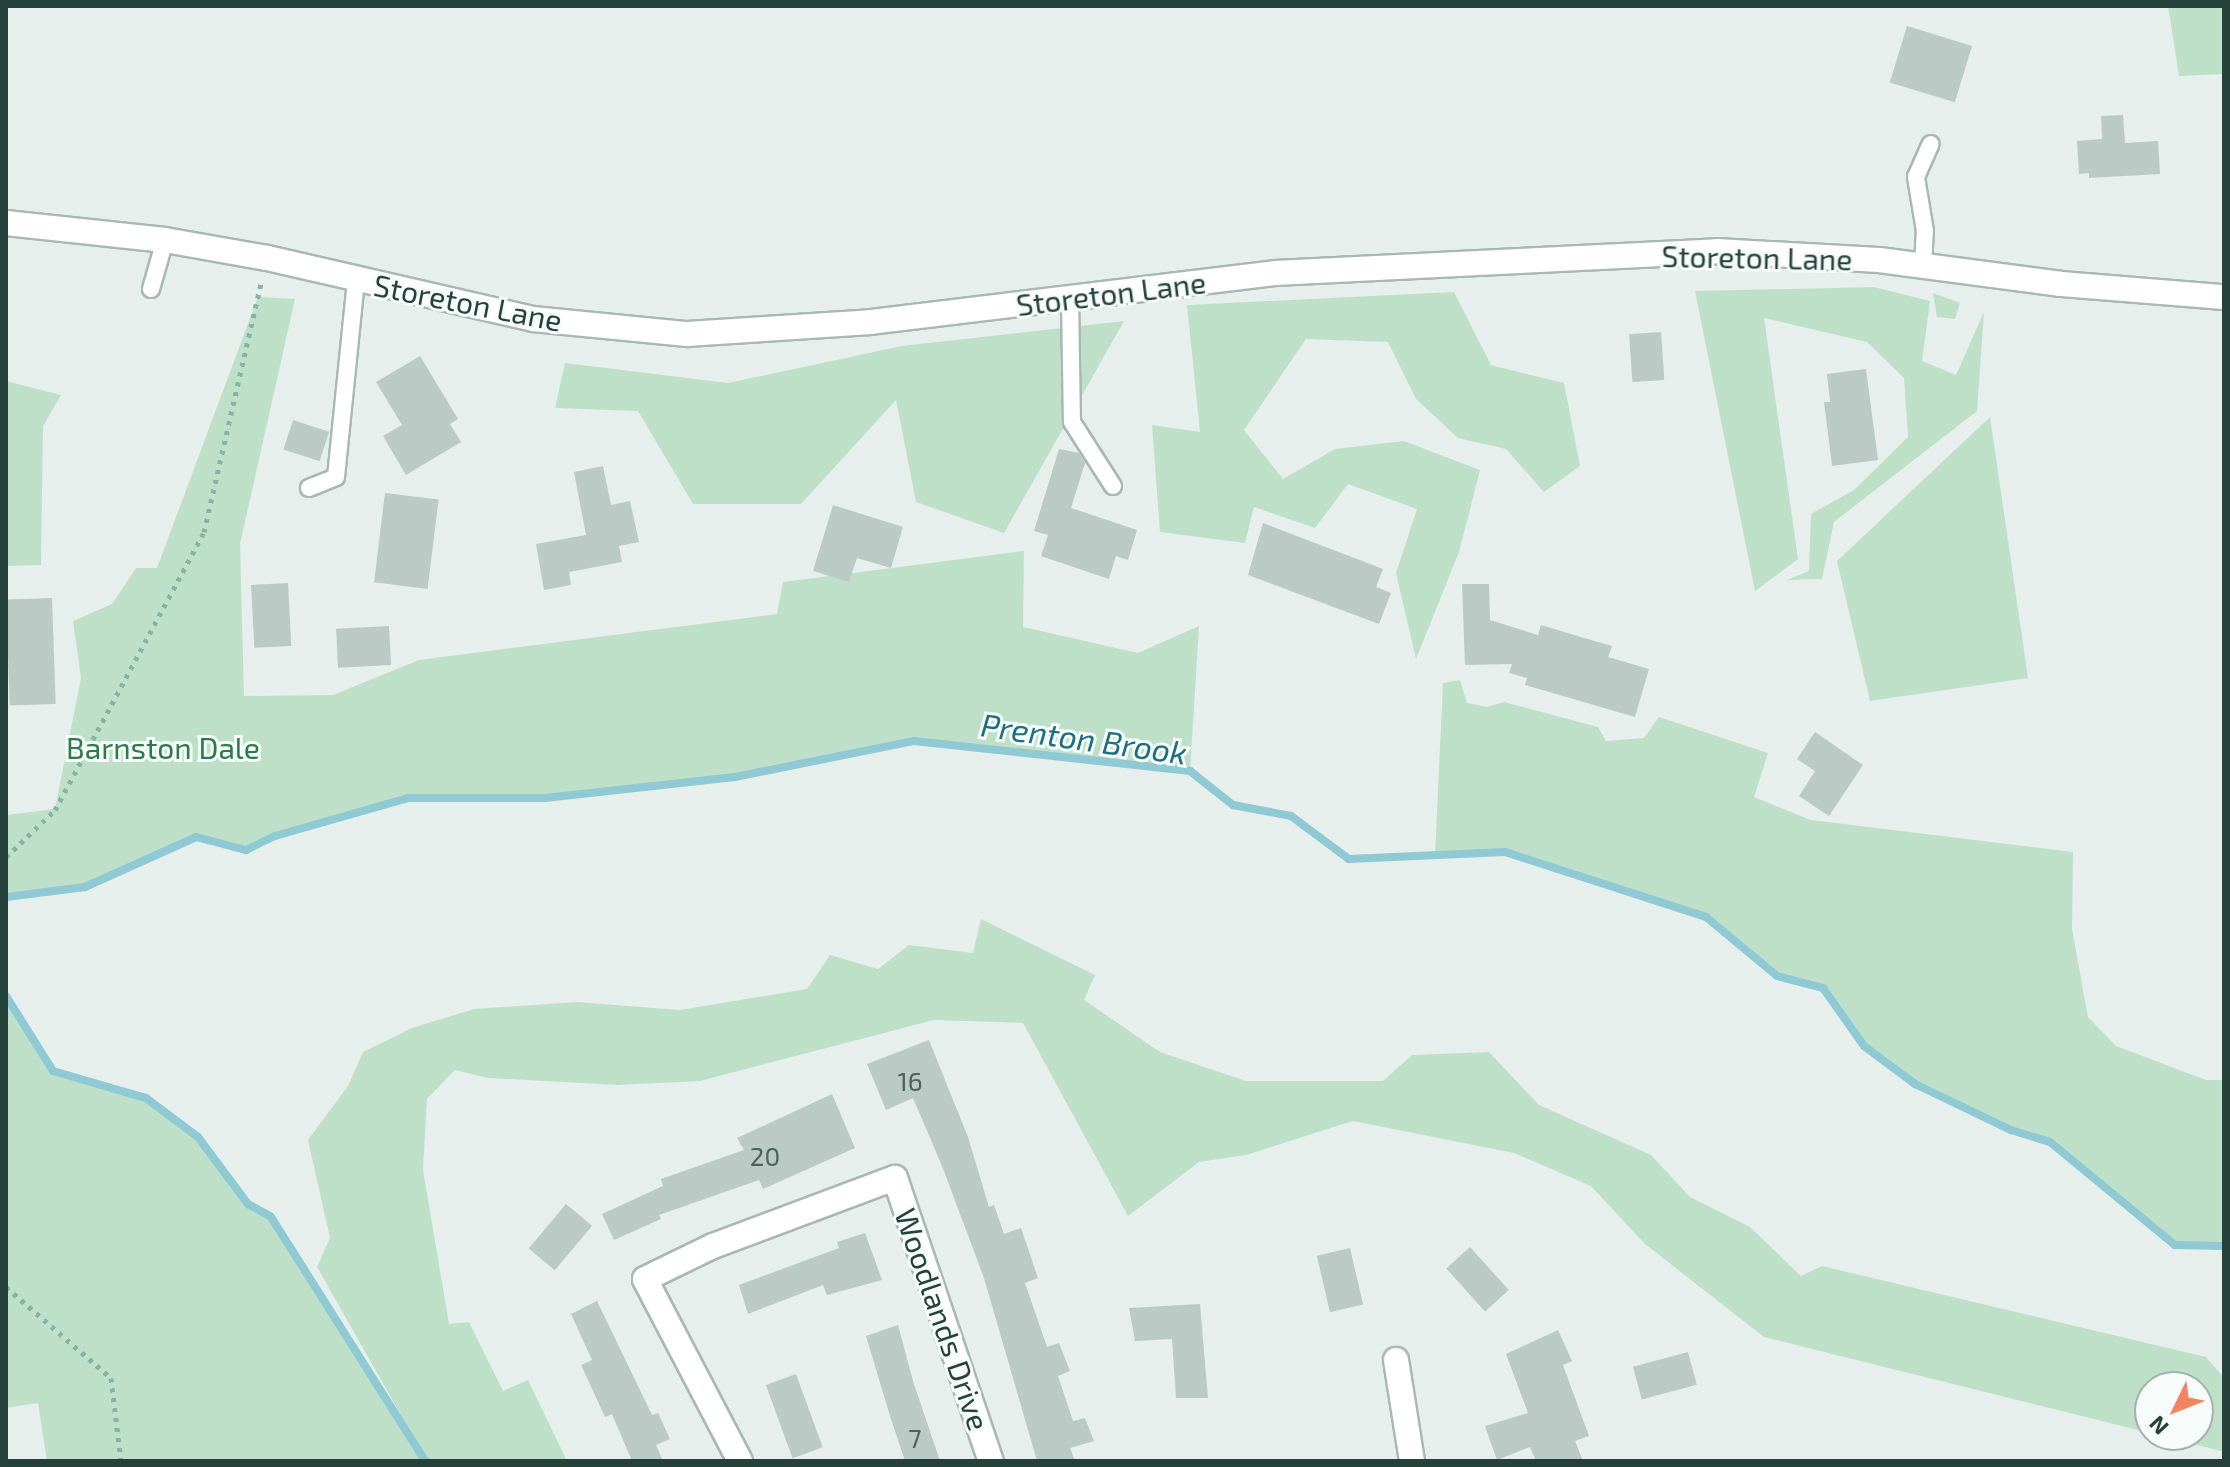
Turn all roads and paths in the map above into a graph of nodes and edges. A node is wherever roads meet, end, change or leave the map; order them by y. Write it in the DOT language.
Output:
graph roads {
  1 [pos="1931,144"];
  2 [pos="6,223"];
  3 [pos="165,240"];
  4 [pos="267,258"];
  5 [pos="1923,266"];
  6 [pos="356,280"];
  7 [pos="151,289"];
  8 [pos="2224,297"];
  9 [pos="1070,298"];
  10 [pos="1113,486"];
  11 [pos="309,488"];
  12 [pos="6,857"];
  13 [pos="6,1287"];
  14 [pos="1396,1360"];
  15 [pos="121,1461"];
  16 [pos="740,1461"];
  17 [pos="991,1461"];
  18 [pos="1412,1461"];
  1 -- 5 [label="lane"];
  2 -- 3 [label="street, Storeton Lane"];
  3 -- 4 [label="street, Storeton Lane"];
  3 -- 7 [label="lane"];
  4 -- 6 [label="street, Storeton Lane"];
  4 -- 12 [label="path"];
  5 -- 8 [label="street, Storeton Lane"];
  5 -- 9 [label="street, Storeton Lane"];
  6 -- 9 [label="street, Storeton Lane"];
  6 -- 11 [label="lane"];
  9 -- 10 [label="lane"];
  13 -- 15 [label="path"];
  14 -- 18 [label="street"];
  16 -- 17 [label="street, Woodlands Drive"];
}
